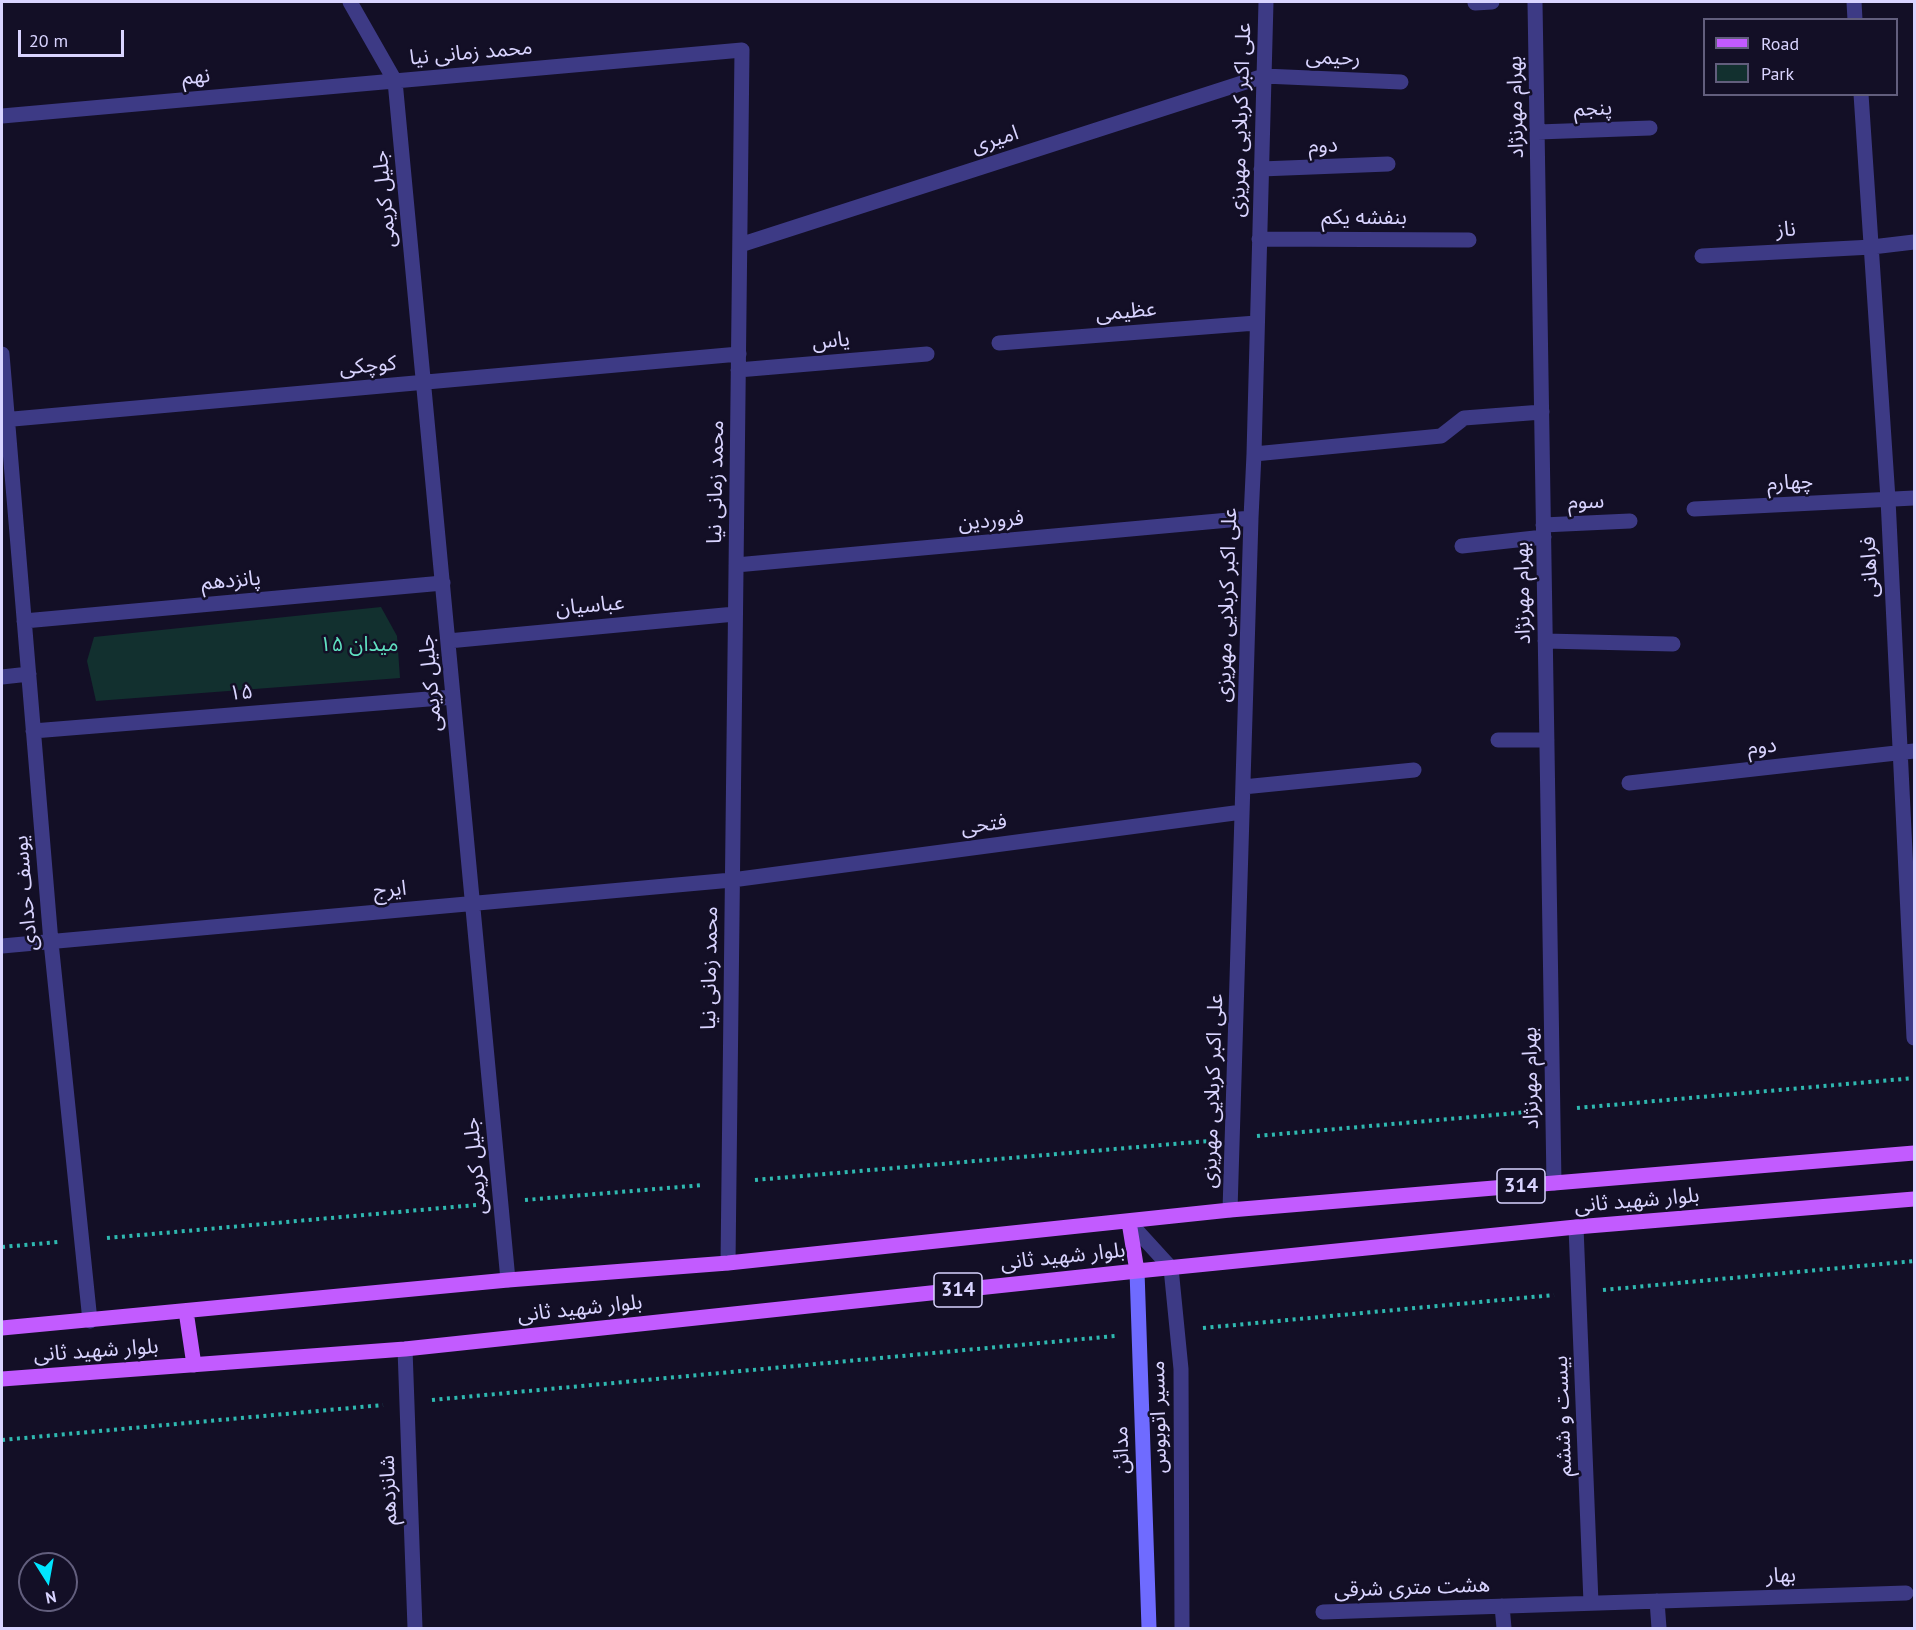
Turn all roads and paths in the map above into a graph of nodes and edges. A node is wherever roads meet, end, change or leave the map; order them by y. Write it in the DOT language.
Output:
graph roads {
  1 [pos="350,2"];
  2 [pos="1266,2"];
  3 [pos="1492,2"];
  4 [pos="1535,2"];
  5 [pos="1854,2"];
  6 [pos="1475,3"];
  7 [pos="1856,18"];
  8 [pos="1264,76"];
  9 [pos="394,81"];
  10 [pos="1401,82"];
  11 [pos="1861,96"];
  12 [pos="2,116"];
  13 [pos="1650,128"];
  14 [pos="1538,132"];
  15 [pos="1388,164"];
  16 [pos="1261,169"];
  17 [pos="1259,239"];
  18 [pos="1469,240"];
  19 [pos="1914,242"];
  20 [pos="740,245"];
  21 [pos="1872,247"];
  22 [pos="1702,256"];
  23 [pos="1256,323"];
  24 [pos="999,344"];
  25 [pos="2,354"];
  26 [pos="927,354"];
  27 [pos="738,362"];
  28 [pos="423,382"];
  29 [pos="1542,412"];
  30 [pos="4,419"];
  31 [pos="1254,454"];
  32 [pos="1914,498"];
  33 [pos="1888,499"];
  34 [pos="1694,508"];
  35 [pos="1251,518"];
  36 [pos="1630,521"];
  37 [pos="1543,531"];
  38 [pos="1462,546"];
  39 [pos="736,566"];
  40 [pos="442,583"];
  41 [pos="735,614"];
  42 [pos="24,621"];
  43 [pos="448,641"];
  44 [pos="1545,641"];
  45 [pos="1673,644"];
  46 [pos="29,674"];
  47 [pos="2,677"];
  48 [pos="453,697"];
  49 [pos="33,731"];
  50 [pos="1498,740"];
  51 [pos="1547,740"];
  52 [pos="1907,752"];
  53 [pos="1414,770"];
  54 [pos="1629,783"];
  55 [pos="1243,787"];
  56 [pos="1242,812"];
  57 [pos="732,880"];
  58 [pos="472,904"];
  59 [pos="51,942"];
  60 [pos="2,946"];
  61 [pos="1914,1038"];
  62 [pos="1914,1078"];
  63 [pos="1552,1110"];
  64 [pos="1232,1138"];
  65 [pos="1914,1153"];
  66 [pos="729,1183"];
  67 [pos="1554,1183"];
  68 [pos="1914,1199"];
  69 [pos="500,1203"];
  70 [pos="1230,1210"];
  71 [pos="1129,1222"];
  72 [pos="1576,1227"];
  73 [pos="82,1240"];
  74 [pos="2,1247"];
  75 [pos="1914,1261"];
  76 [pos="728,1263"];
  77 [pos="1171,1268"];
  78 [pos="1137,1271"];
  79 [pos="507,1280"];
  80 [pos="1579,1292"];
  81 [pos="186,1311"];
  82 [pos="90,1321"];
  83 [pos="2,1328"];
  84 [pos="1177,1330"];
  85 [pos="1139,1333"];
  86 [pos="405,1349"];
  87 [pos="194,1365"];
  88 [pos="2,1379"];
  89 [pos="407,1402"];
  90 [pos="2,1440"];
  91 [pos="1906,1593"];
  92 [pos="1657,1601"];
  93 [pos="1591,1603"];
  94 [pos="1502,1606"];
  95 [pos="1323,1612"];
  96 [pos="415,1629"];
  97 [pos="1149,1629"];
  98 [pos="1182,1629"];
  99 [pos="1504,1629"];
  100 [pos="1659,1629"];
  1 -- 9 [label="street"];
  2 -- 8 [label="street, علی اکبر کربلایی مهریزی"];
  3 -- 6 [label="street"];
  4 -- 14 [label="street, بهرام مهرنژاد"];
  5 -- 7 [label="street"];
  8 -- 10 [label="street, رحیمی"];
  8 -- 16 [label="street, علی اکبر کربلایی مهریزی"];
  8 -- 20 [label="street, امیری"];
  9 -- 12 [label="street, نهم"];
  9 -- 20 [label="street, محمد زمانی نیا"];
  9 -- 28 [label="street, جلیل کریمی"];
  11 -- 21 [label="street, فراهانی"];
  13 -- 14 [label="street, پنجم"];
  14 -- 29 [label="street, بهرام مهرنژاد"];
  15 -- 16 [label="street, دوم"];
  16 -- 17 [label="street, علی اکبر کربلایی مهریزی"];
  17 -- 18 [label="street, بنفشه یکم"];
  17 -- 23 [label="street, علی اکبر کربلایی مهریزی"];
  19 -- 21 [label="street, ناز"];
  20 -- 27 [label="street, محمد زمانی نیا"];
  21 -- 22 [label="street, ناز"];
  21 -- 33 [label="street, فراهانی"];
  23 -- 24 [label="street, عظیمی"];
  23 -- 31 [label="street, علی اکبر کربلایی مهریزی"];
  25 -- 30 [label="street, یوسف حدادی"];
  26 -- 27 [label="street, یاس"];
  27 -- 28 [label="street, کوچکی"];
  27 -- 39 [label="street, محمد زمانی نیا"];
  28 -- 30 [label="street, کوچکی"];
  28 -- 40 [label="street, جلیل کریمی"];
  29 -- 31 [label="street"];
  29 -- 37 [label="street, بهرام مهرنژاد"];
  30 -- 42 [label="street, یوسف حدادی"];
  31 -- 35 [label="street, علی اکبر کربلایی مهریزی"];
  32 -- 33 [label="street, چهارم"];
  33 -- 34 [label="street, چهارم"];
  33 -- 52 [label="street, فراهانی"];
  35 -- 39 [label="street, فروردین"];
  35 -- 55 [label="street, علی اکبر کربلایی مهریزی"];
  36 -- 37 [label="street, سوم"];
  37 -- 38 [label="street"];
  37 -- 44 [label="street, بهرام مهرنژاد"];
  39 -- 41 [label="street, محمد زمانی نیا"];
  40 -- 42 [label="street, پانزدهم"];
  40 -- 43 [label="street, جلیل کریمی"];
  41 -- 43 [label="street, عباسیان"];
  41 -- 57 [label="street, محمد زمانی نیا"];
  42 -- 46 [label="street, یوسف حدادی"];
  43 -- 48 [label="street, جلیل کریمی"];
  44 -- 45 [label="street"];
  44 -- 51 [label="street, بهرام مهرنژاد"];
  46 -- 47 [label="street"];
  46 -- 49 [label="street, یوسف حدادی"];
  48 -- 49 [label="street, ۱۵"];
  48 -- 58 [label="street, جلیل کریمی"];
  49 -- 59 [label="street, یوسف حدادی"];
  50 -- 51 [label="street"];
  51 -- 63 [label="street, بهرام مهرنژاد"];
  52 -- 54 [label="street, دوم"];
  52 -- 61 [label="street, فراهانی"];
  53 -- 55 [label="street"];
  55 -- 56 [label="street, علی اکبر کربلایی مهریزی"];
  56 -- 57 [label="street, فتحی"];
  56 -- 64 [label="street, علی اکبر کربلایی مهریزی"];
  57 -- 58 [label="street, ایرج"];
  57 -- 66 [label="street, محمد زمانی نیا"];
  58 -- 59 [label="street, ایرج"];
  58 -- 69 [label="street, جلیل کریمی"];
  59 -- 60 [label="street, ایرج"];
  59 -- 73 [label="street, یوسف حدادی"];
  62 -- 63 [label="path"];
  63 -- 64 [label="path"];
  63 -- 67 [label="street, بهرام مهرنژاد"];
  64 -- 66 [label="path"];
  64 -- 70 [label="street, علی اکبر کربلایی مهریزی"];
  65 -- 67 [label="main road, بلوار شهید ثانی / 314"];
  66 -- 69 [label="path"];
  66 -- 76 [label="street, محمد زمانی نیا"];
  67 -- 70 [label="main road, بلوار شهید ثانی / 314"];
  68 -- 72 [label="main road, بلوار شهید ثانی / 314"];
  69 -- 73 [label="path"];
  69 -- 79 [label="street, جلیل کریمی"];
  70 -- 71 [label="main road, بلوار شهید ثانی / 314"];
  71 -- 76 [label="main road, بلوار شهید ثانی / 314"];
  71 -- 77 [label="street"];
  71 -- 78 [label="main road"];
  72 -- 77 [label="main road, بلوار شهید ثانی / 314"];
  72 -- 80 [label="street, بیست و ششم"];
  73 -- 74 [label="path"];
  73 -- 82 [label="street, یوسف حدادی"];
  75 -- 80 [label="path"];
  76 -- 79 [label="main road, بلوار شهید ثانی / 314"];
  77 -- 78 [label="main road, بلوار شهید ثانی / 314"];
  77 -- 84 [label="street, مسیر اتوبوس"];
  78 -- 85 [label="main road, مدائن"];
  78 -- 86 [label="main road, بلوار شهید ثانی / 314"];
  79 -- 81 [label="main road, بلوار شهید ثانی / 314"];
  80 -- 84 [label="path"];
  80 -- 93 [label="street, بیست و ششم"];
  81 -- 82 [label="main road, بلوار شهید ثانی / 314"];
  81 -- 87 [label="main road"];
  82 -- 83 [label="main road, بلوار شهید ثانی / 314"];
  84 -- 98 [label="street, مسیر اتوبوس"];
  85 -- 89 [label="path"];
  85 -- 97 [label="main road, مدائن"];
  86 -- 87 [label="main road, بلوار شهید ثانی / 314"];
  86 -- 89 [label="street, شانزدهم"];
  87 -- 88 [label="main road, بلوار شهید ثانی / 314"];
  89 -- 90 [label="path"];
  89 -- 96 [label="street, شانزدهم"];
  91 -- 92 [label="street, بهار"];
  92 -- 93 [label="street, بهار"];
  92 -- 100 [label="street"];
  93 -- 94 [label="street, هشت متری شرقی"];
  94 -- 95 [label="street, هشت متری شرقی"];
  94 -- 99 [label="street"];
}
